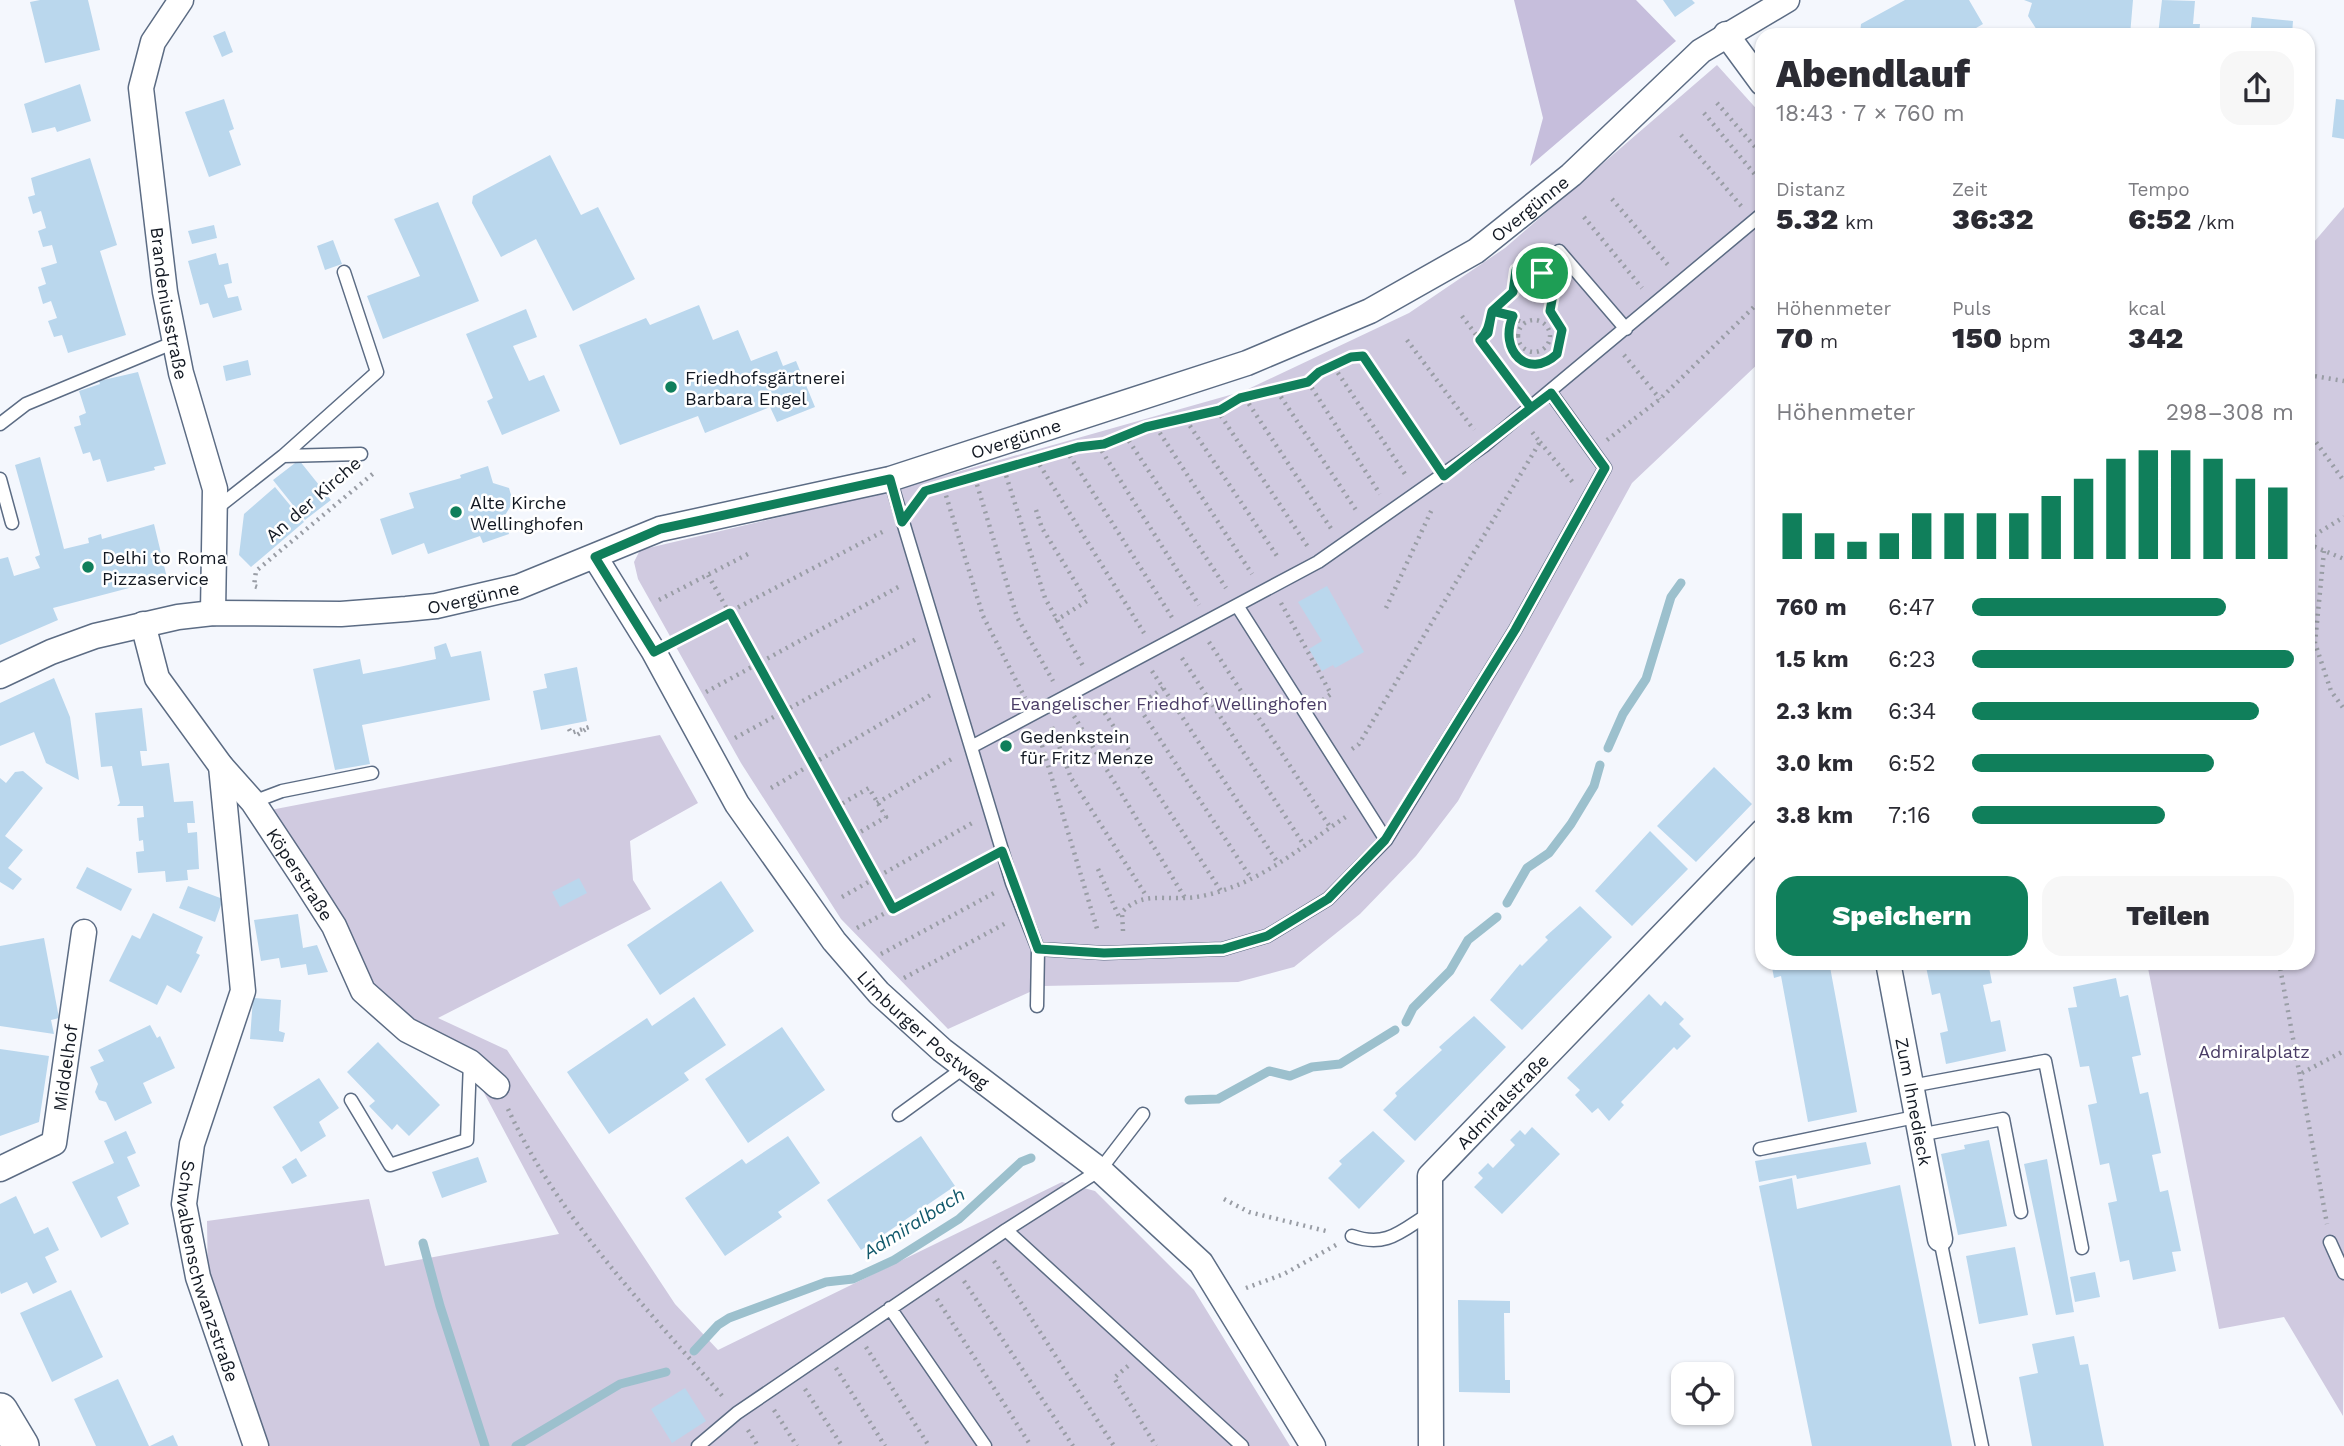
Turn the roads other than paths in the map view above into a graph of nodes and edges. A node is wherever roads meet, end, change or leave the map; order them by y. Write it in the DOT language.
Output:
graph roads {
  1 [pos="1787,0"];
  2 [pos="177,1"];
  3 [pos="1727,34"];
  4 [pos="1755,73"];
  5 [pos="1755,221"];
  6 [pos="1559,251"];
  7 [pos="344,272"];
  8 [pos="1626,329"];
  9 [pos="175,342"];
  10 [pos="1551,393"];
  11 [pos="0,424"];
  12 [pos="361,454"];
  13 [pos="283,456"];
  14 [pos="0,479"];
  15 [pos="890,479"];
  16 [pos="217,508"];
  17 [pos="12,523"];
  18 [pos="595,557"];
  19 [pos="1238,607"];
  20 [pos="212,613"];
  21 [pos="143,624"];
  22 [pos="0,676"];
  23 [pos="971,747"];
  24 [pos="221,765"];
  25 [pos="372,773"];
  26 [pos="253,802"];
  27 [pos="1755,839"];
  28 [pos="1385,840"];
  29 [pos="85,932"];
  30 [pos="1038,949"];
  31 [pos="1889,970"];
  32 [pos="1037,1006"];
  33 [pos="470,1062"];
  34 [pos="965,1068"];
  35 [pos="497,1086"];
  36 [pos="1911,1086"];
  37 [pos="351,1100"];
  38 [pos="1143,1114"];
  39 [pos="899,1115"];
  40 [pos="1917,1126"];
  41 [pos="1760,1149"];
  42 [pos="0,1169"];
  43 [pos="1100,1170"];
  44 [pos="2021,1212"];
  45 [pos="1430,1213"];
  46 [pos="1006,1230"];
  47 [pos="1352,1236"];
  48 [pos="1940,1239"];
  49 [pos="2330,1242"];
  50 [pos="2082,1248"];
  51 [pos="2344,1273"];
  52 [pos="890,1308"];
  53 [pos="0,1411"];
  54 [pos="21,1446"];
  55 [pos="256,1446"];
  56 [pos="698,1446"];
  57 [pos="985,1446"];
  58 [pos="1242,1446"];
  59 [pos="1313,1446"];
  60 [pos="1431,1446"];
  61 [pos="1982,1446"];
  1 -- 3 [label="street, Overgünne"];
  2 -- 9 [label="street, Brandeniusstraße"];
  3 -- 4 [label="street"];
  3 -- 15 [label="street, Overgünne"];
  5 -- 8 [label="lane"];
  6 -- 8 [label="lane"];
  7 -- 13 [label="lane"];
  8 -- 10 [label="lane"];
  9 -- 11 [label="lane"];
  9 -- 16 [label="street, Brandeniusstraße"];
  10 -- 19 [label="lane"];
  10 -- 28 [label="lane"];
  12 -- 13 [label="lane, An der Kirche"];
  13 -- 16 [label="lane"];
  14 -- 17 [label="lane"];
  15 -- 18 [label="street, Overgünne"];
  15 -- 23 [label="lane"];
  16 -- 20 [label="street, Brandeniusstraße"];
  18 -- 20 [label="street, Overgünne"];
  18 -- 34 [label="street, Limburger Postweg"];
  19 -- 23 [label="lane"];
  19 -- 28 [label="lane"];
  20 -- 21 [label="street, Overgünne"];
  21 -- 22 [label="street, Overgünne"];
  21 -- 24 [label="street, Köperstraße"];
  23 -- 30 [label="lane"];
  24 -- 26 [label="street, Köperstraße"];
  24 -- 55 [label="street, Schwalbenschwanzstraße"];
  25 -- 26 [label="lane"];
  26 -- 33 [label="street, Köperstraße"];
  27 -- 45 [label="street, Admiralstraße"];
  28 -- 30 [label="lane"];
  29 -- 42 [label="street, Middelhof"];
  30 -- 32 [label="lane"];
  31 -- 36 [label="street, Zum Ihnedieck"];
  33 -- 35 [label="street, Köperstraße"];
  33 -- 37 [label="lane"];
  34 -- 39 [label="lane"];
  34 -- 43 [label="street, Limburger Postweg"];
  36 -- 40 [label="street, Zum Ihnedieck"];
  36 -- 50 [label="lane"];
  38 -- 43 [label="lane"];
  40 -- 41 [label="lane"];
  40 -- 44 [label="lane"];
  40 -- 48 [label="street, Zum Ihnedieck"];
  43 -- 46 [label="lane"];
  43 -- 59 [label="street, Limburger Postweg"];
  45 -- 47 [label="lane"];
  45 -- 60 [label="street, Admiralstraße"];
  46 -- 52 [label="lane"];
  46 -- 58 [label="lane"];
  48 -- 61 [label="lane"];
  49 -- 51 [label="lane"];
  52 -- 56 [label="lane"];
  52 -- 57 [label="lane"];
  53 -- 54 [label="street"];
}
